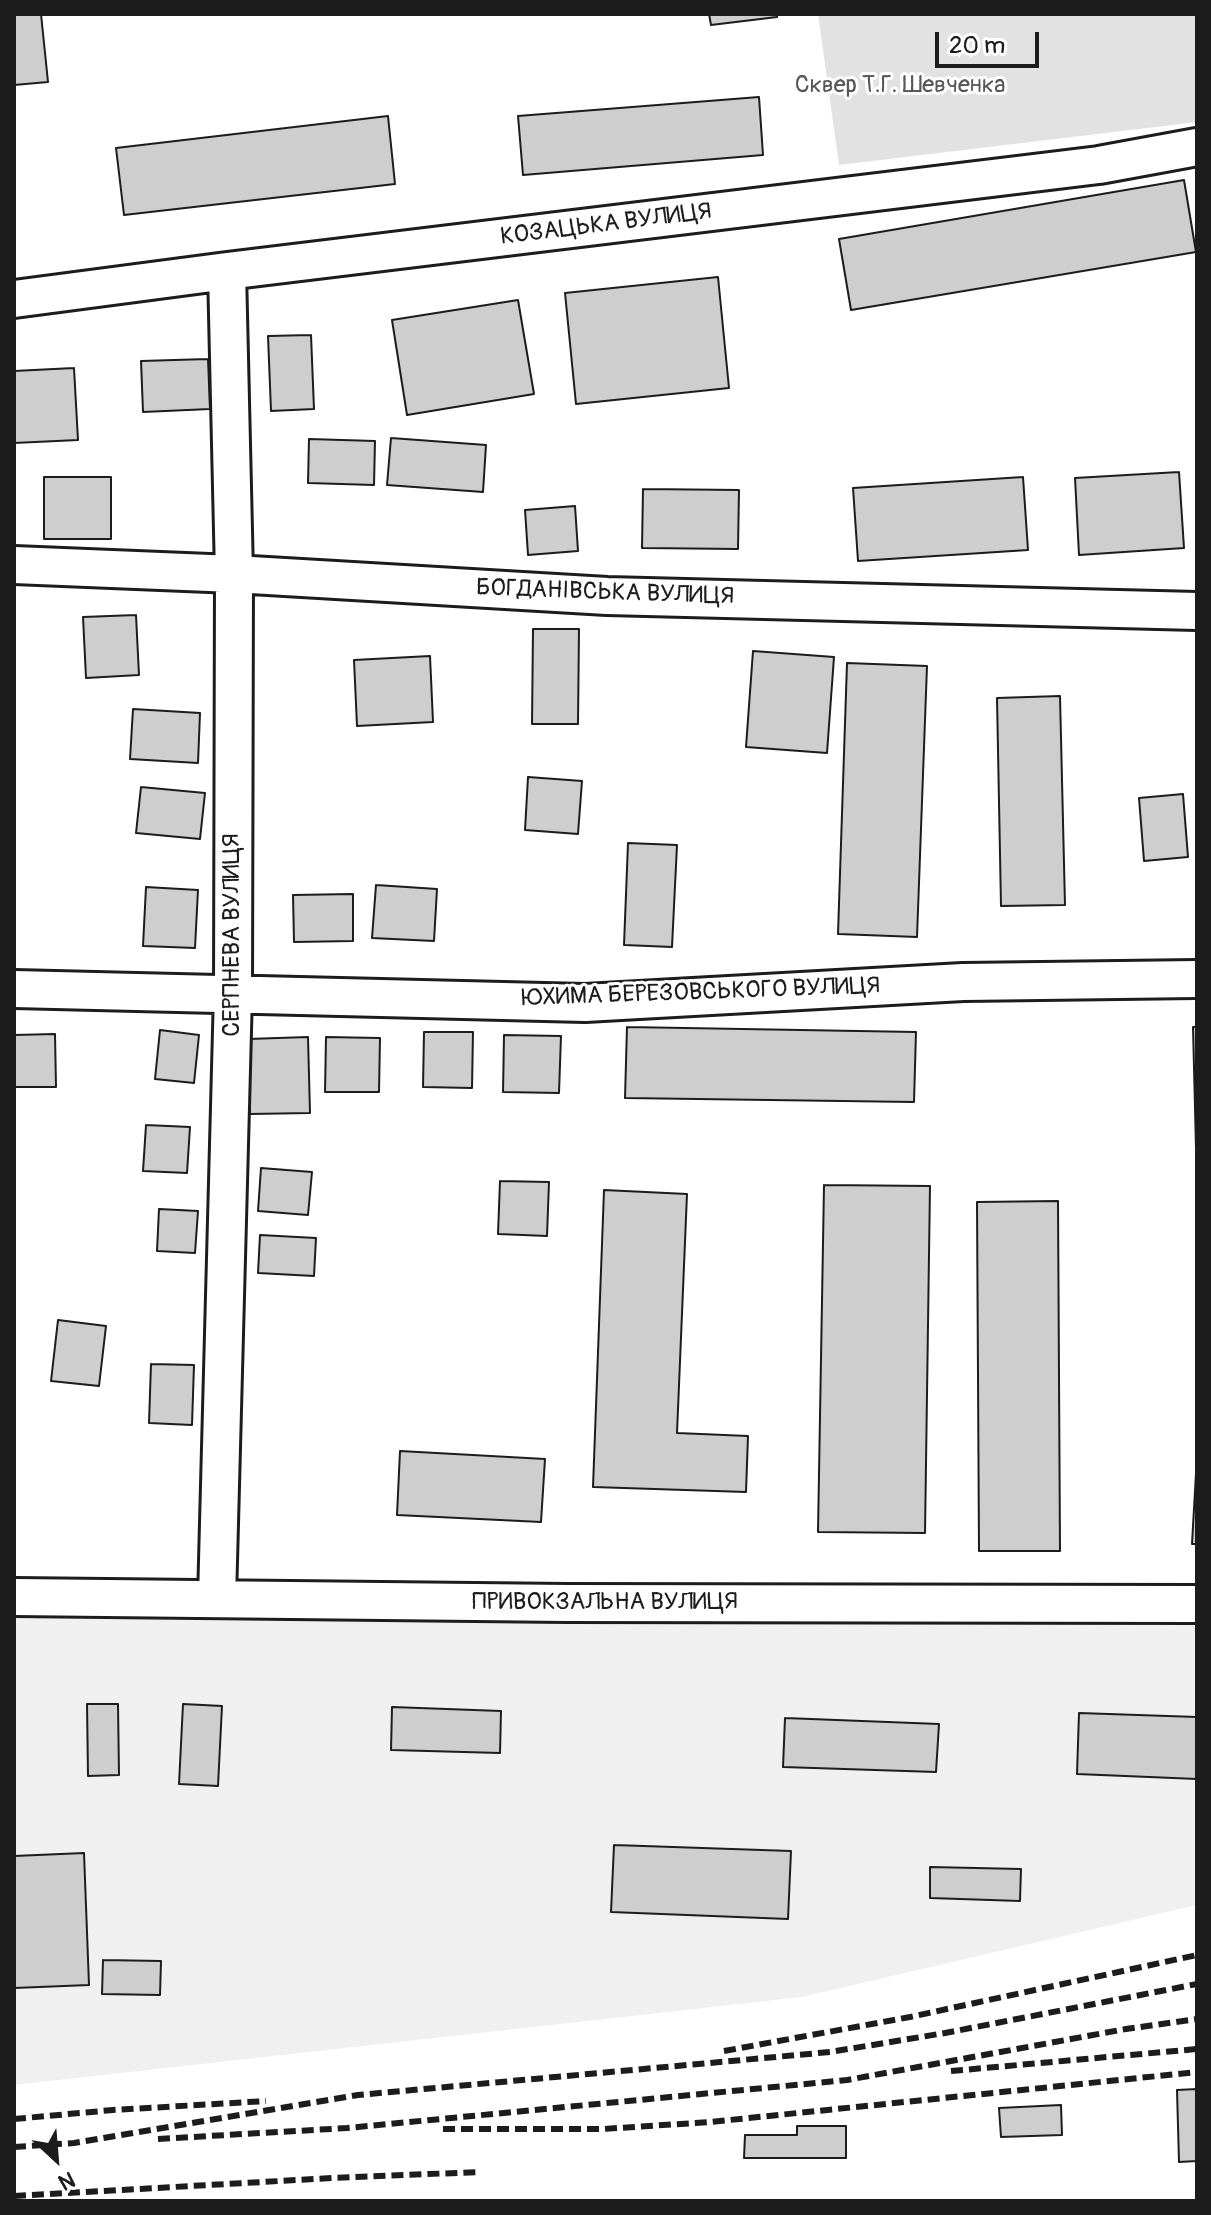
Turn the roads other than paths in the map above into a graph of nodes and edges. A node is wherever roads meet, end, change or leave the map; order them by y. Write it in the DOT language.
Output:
graph roads {
  1 [pos="1197,147"];
  2 [pos="227,271"];
  3 [pos="14,299"];
  4 [pos="14,565"];
  5 [pos="234,574"];
  6 [pos="1197,611"];
  7 [pos="1197,979"];
  8 [pos="14,989"];
  9 [pos="233,993"];
  10 [pos="14,1597"];
  11 [pos="217,1599"];
  12 [pos="1197,1604"];
  1 -- 2 [label="street, КОЗАЦЬКА ВУЛИЦЯ"];
  2 -- 3 [label="street, КОЗАЦЬКА ВУЛИЦЯ"];
  2 -- 5 [label="street, СЕРПНЕВА ВУЛИЦЯ"];
  4 -- 5 [label="street, БОГДАНІВСЬКА ВУЛИЦЯ"];
  5 -- 6 [label="street, БОГДАНІВСЬКА ВУЛИЦЯ"];
  5 -- 9 [label="street, СЕРПНЕВА ВУЛИЦЯ"];
  7 -- 9 [label="street, ЮХИМА БЕРЕЗОВСЬКОГО ВУЛИЦЯ"];
  8 -- 9 [label="street, ЮХИМА БЕРЕЗОВСЬКОГО ВУЛИЦЯ"];
  9 -- 11 [label="street, СЕРПНЕВА ВУЛИЦЯ"];
  10 -- 11 [label="street, ПРИВОКЗАЛЬНА ВУЛИЦЯ"];
  11 -- 12 [label="street, ПРИВОКЗАЛЬНА ВУЛИЦЯ"];
}
